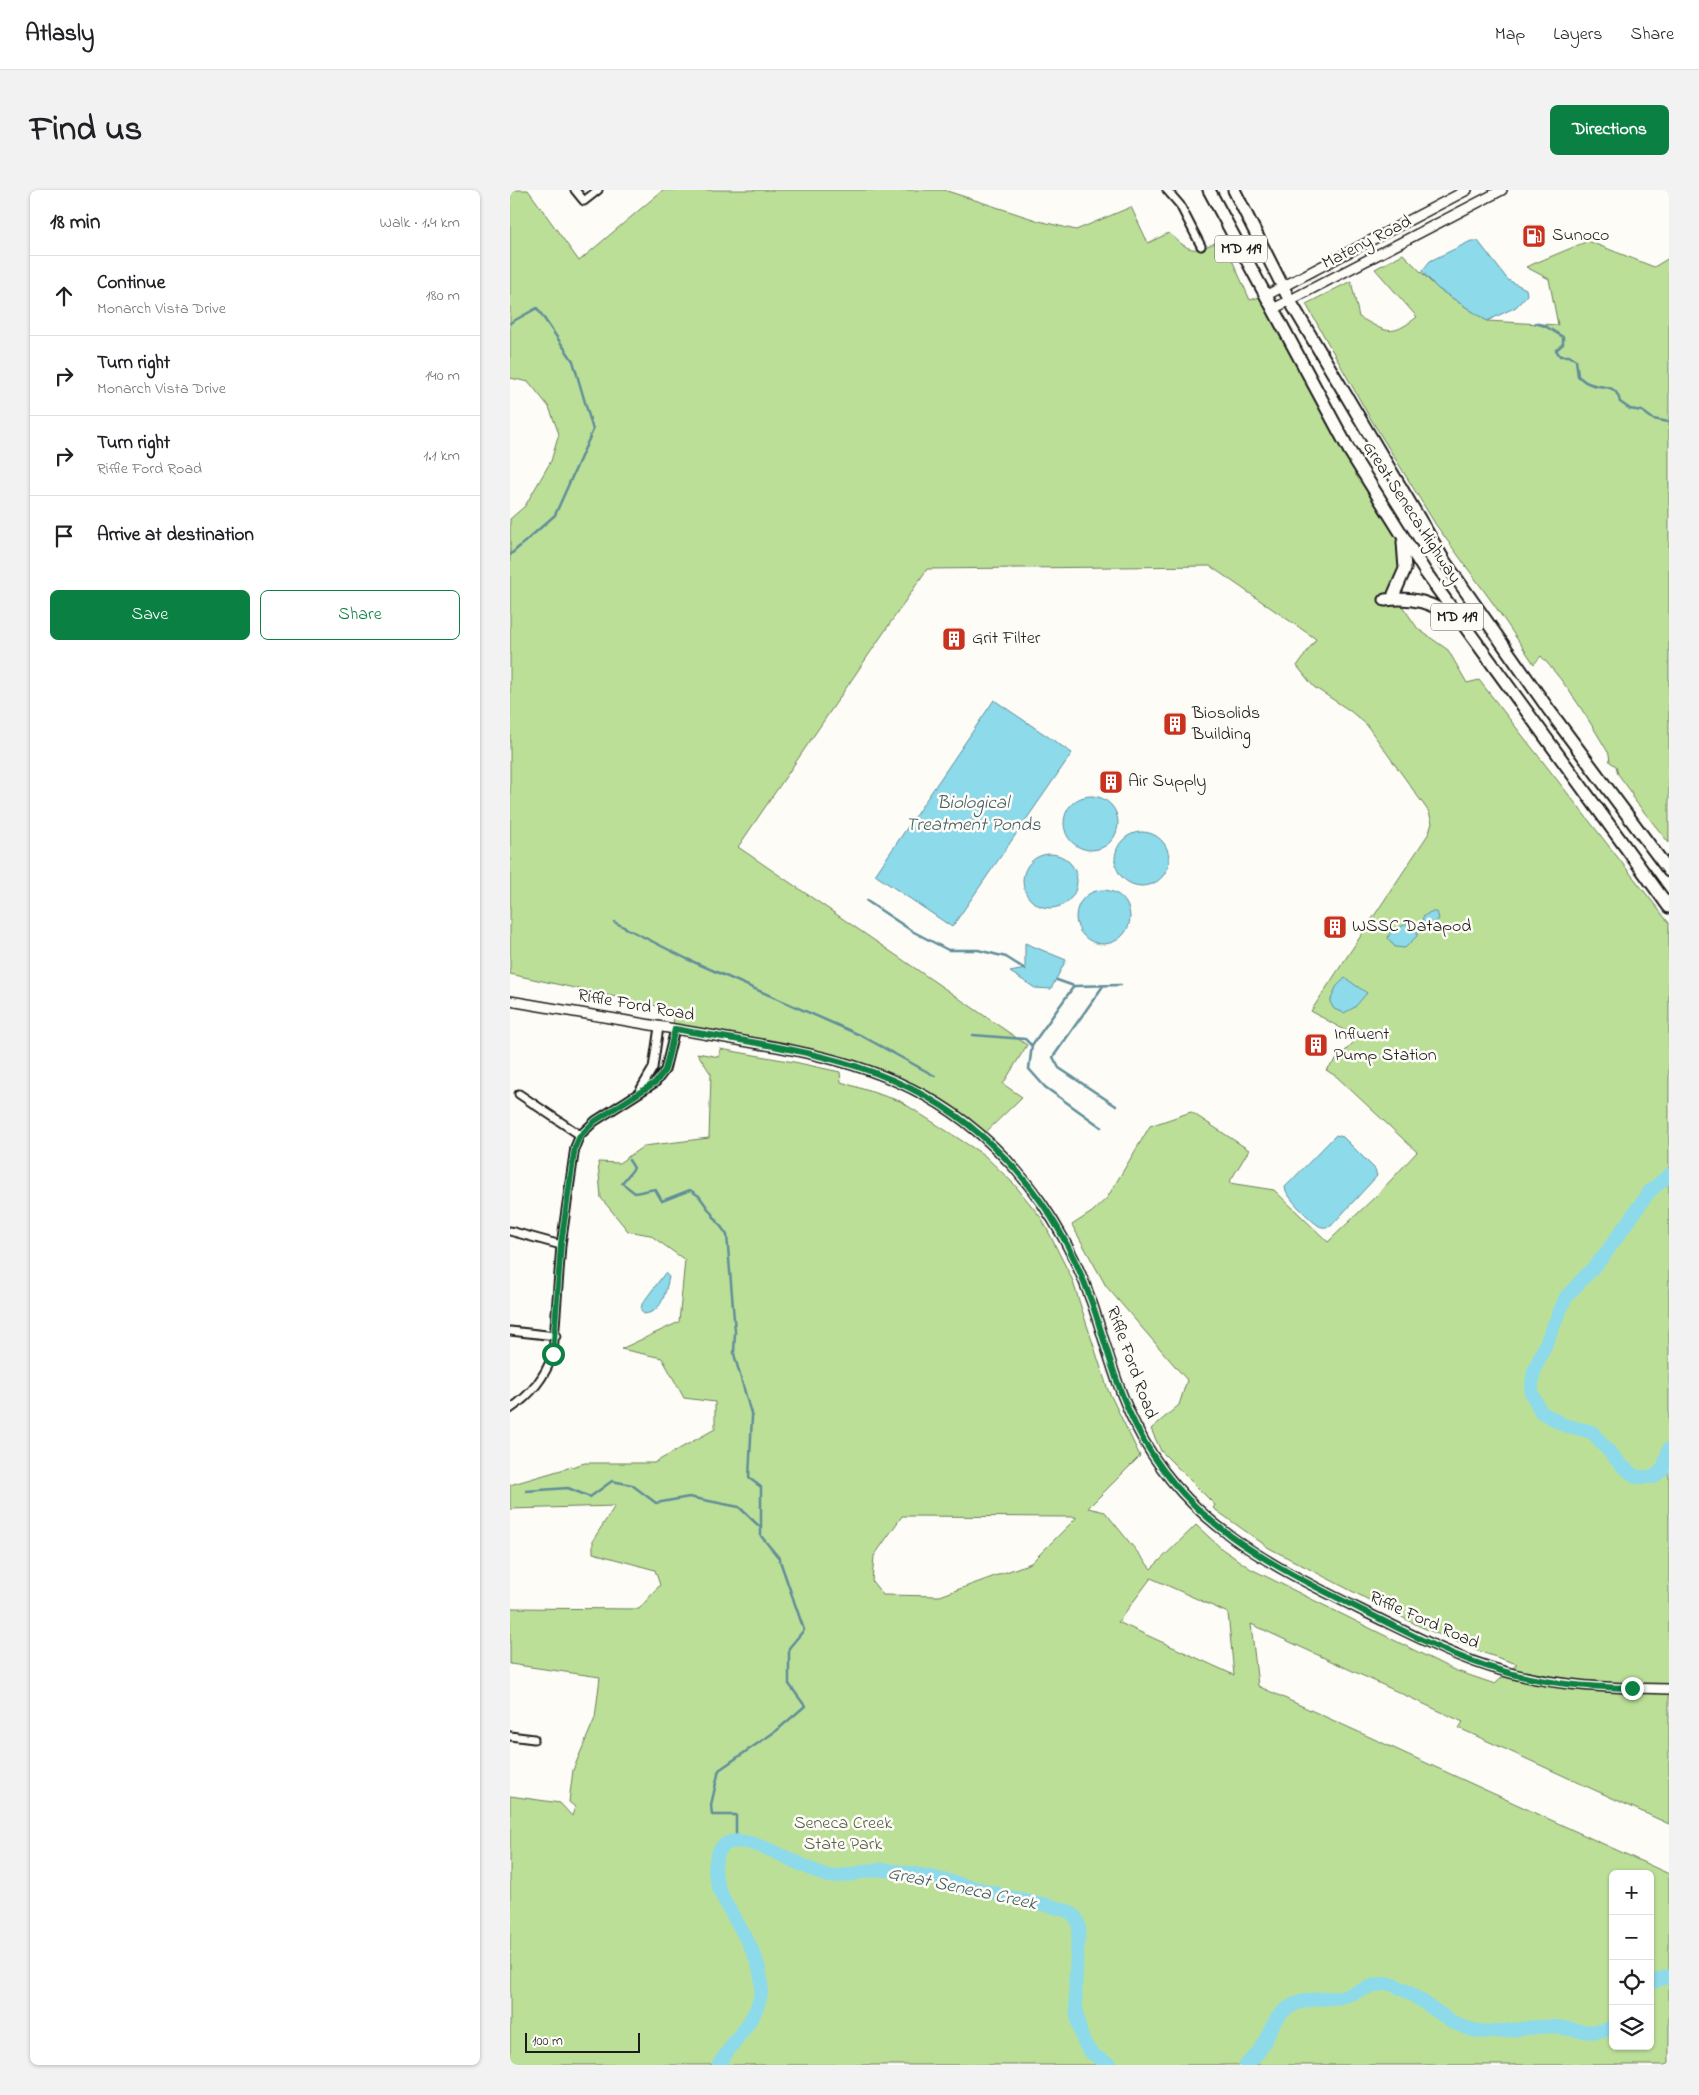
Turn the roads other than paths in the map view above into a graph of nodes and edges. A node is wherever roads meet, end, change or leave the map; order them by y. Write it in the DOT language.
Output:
graph roads {
  1 [pos="576,190"];
  2 [pos="598,190"];
  3 [pos="1167,190"];
  4 [pos="1209,190"];
  5 [pos="1234,190"];
  6 [pos="1467,190"];
  7 [pos="1502,190"];
  8 [pos="1201,246"];
  9 [pos="1284,287"];
  10 [pos="1267,296"];
  11 [pos="1290,302"];
  12 [pos="1273,309"];
  13 [pos="1402,535"];
  14 [pos="1463,625"];
  15 [pos="1669,871"];
  16 [pos="1669,907"];
  17 [pos="510,1001"];
  18 [pos="659,1027"];
  19 [pos="675,1029"];
  20 [pos="639,1092"];
  21 [pos="519,1094"];
  22 [pos="580,1136"];
  23 [pos="510,1231"];
  24 [pos="561,1244"];
  25 [pos="510,1331"];
  26 [pos="556,1336"];
  27 [pos="510,1409"];
  28 [pos="1669,1689"];
  29 [pos="510,1736"];
  30 [pos="534,1739"];
  1 -- 2 [label="street"];
  3 -- 8 [label="street"];
  4 -- 10 [label="main road, Great Seneca Highway / MD 119"];
  5 -- 9 [label="main road, Great Seneca Highway / MD 119"];
  6 -- 9 [label="street, Mateny Road"];
  7 -- 11 [label="street, Mateny Road"];
  9 -- 10 [label="street, Mateny Road"];
  9 -- 11 [label="main road, Great Seneca Highway / MD 119"];
  10 -- 12 [label="main road, Great Seneca Highway / MD 119"];
  11 -- 12 [label="street, Mateny Road"];
  11 -- 15 [label="main road, Great Seneca Highway / MD 119"];
  12 -- 13 [label="main road, Great Seneca Highway / MD 119"];
  13 -- 14 [label="main road, Great Seneca Highway / MD 119"];
  13 -- 14 [label="main road"];
  14 -- 16 [label="main road, Great Seneca Highway / MD 119"];
  17 -- 18 [label="street, Riffle Ford Road"];
  18 -- 19 [label="street, Riffle Ford Road"];
  18 -- 20 [label="street"];
  19 -- 20 [label="street"];
  19 -- 28 [label="street, Riffle Ford Road"];
  20 -- 22 [label="street"];
  21 -- 22 [label="street"];
  22 -- 24 [label="street"];
  23 -- 24 [label="street"];
  24 -- 26 [label="street"];
  25 -- 26 [label="street"];
  26 -- 27 [label="street"];
  29 -- 30 [label="street"];
}
